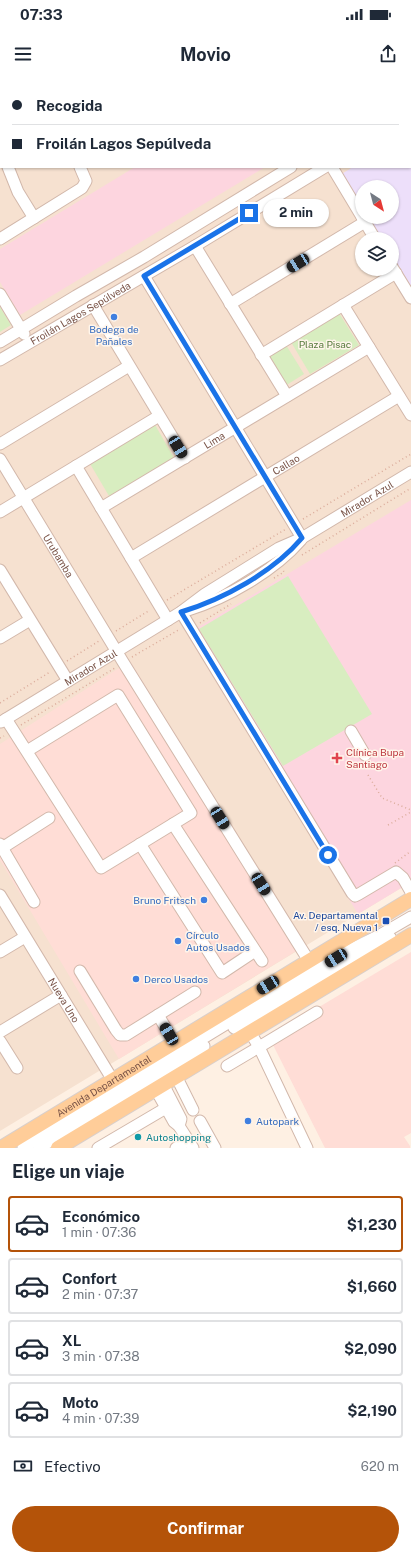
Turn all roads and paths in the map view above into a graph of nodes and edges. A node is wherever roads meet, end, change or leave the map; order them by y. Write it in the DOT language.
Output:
graph roads {
  1 [pos="8,168"];
  2 [pos="80,168"];
  3 [pos="289,168"];
  4 [pos="323,168"];
  5 [pos="333,168"];
  6 [pos="227,206"];
  7 [pos="355,206"];
  8 [pos="34,218"];
  9 [pos="236,221"];
  10 [pos="355,224"];
  11 [pos="0,239"];
  12 [pos="194,246"];
  13 [pos="144,257"];
  14 [pos="146,275"];
  15 [pos="385,276"];
  16 [pos="398,276"];
  17 [pos="0,294"];
  18 [pos="411,298"];
  19 [pos="230,304"];
  20 [pos="93,305"];
  21 [pos="343,305"];
  22 [pos="21,329"];
  23 [pos="0,342"];
  24 [pos="29,342"];
  25 [pos="369,346"];
  26 [pos="261,355"];
  27 [pos="0,360"];
  28 [pos="129,366"];
  29 [pos="287,396"];
  30 [pos="399,396"];
  31 [pos="411,415"];
  32 [pos="160,416"];
  33 [pos="235,427"];
  34 [pos="0,444"];
  35 [pos="411,454"];
  36 [pos="185,458"];
  37 [pos="0,459"];
  38 [pos="76,466"];
  39 [pos="411,472"];
  40 [pos="265,477"];
  41 [pos="24,498"];
  42 [pos="101,508"];
  43 [pos="0,512"];
  44 [pos="294,524"];
  45 [pos="302,538"];
  46 [pos="131,558"];
  47 [pos="0,571"];
  48 [pos="159,605"];
  49 [pos="181,612"];
  50 [pos="30,620"];
  51 [pos="168,620"];
  52 [pos="108,636"];
  53 [pos="0,638"];
  54 [pos="117,652"];
  55 [pos="59,666"];
  56 [pos="68,681"];
  57 [pos="0,703"];
  58 [pos="3,721"];
  59 [pos="351,731"];
  60 [pos="26,751"];
  61 [pos="365,755"];
  62 [pos="368,775"];
  63 [pos="411,811"];
  64 [pos="49,818"];
  65 [pos="173,824"];
  66 [pos="388,826"];
  67 [pos="140,844"];
  68 [pos="1,846"];
  69 [pos="411,851"];
  70 [pos="396,872"];
  71 [pos="411,892"];
  72 [pos="0,895"];
  73 [pos="411,899"];
  74 [pos="34,902"];
  75 [pos="411,917"];
  76 [pos="411,925"];
  77 [pos="411,935"];
  78 [pos="26,937"];
  79 [pos="255,951"];
  80 [pos="0,952"];
  81 [pos="262,961"];
  82 [pos="309,961"];
  83 [pos="80,971"];
  84 [pos="195,992"];
  85 [pos="61,996"];
  86 [pos="317,1012"];
  87 [pos="158,1015"];
  88 [pos="0,1032"];
  89 [pos="250,1032"];
  90 [pos="0,1041"];
  91 [pos="174,1042"];
  92 [pos="260,1047"];
  93 [pos="227,1066"];
  94 [pos="17,1068"];
  95 [pos="176,1076"];
  96 [pos="159,1086"];
  97 [pos="120,1093"];
  98 [pos="166,1108"];
  99 [pos="193,1110"];
  100 [pos="200,1121"];
  101 [pos="179,1126"];
  102 [pos="191,1144"];
  103 [pos="1,1148"];
  104 [pos="23,1148"];
  105 [pos="39,1148"];
  106 [pos="58,1148"];
  107 [pos="98,1148"];
  108 [pos="176,1148"];
  109 [pos="215,1148"];
  110 [pos="307,1148"];
  1 -- 8 [label="street"];
  2 -- 8 [label="street"];
  3 -- 6 [label="street, Froilán Lagos Sepúlveda"];
  4 -- 9 [label="street, Froilán Lagos Sepúlveda"];
  5 -- 7 [label="street"];
  6 -- 9 [label="street"];
  6 -- 13 [label="street, Froilán Lagos Sepúlveda"];
  8 -- 11 [label="street"];
  9 -- 12 [label="street, Froilán Lagos Sepúlveda"];
  10 -- 19 [label="street"];
  12 -- 14 [label="street, Froilán Lagos Sepúlveda"];
  12 -- 19 [label="street"];
  13 -- 14 [label="street"];
  13 -- 22 [label="street, Froilán Lagos Sepúlveda"];
  14 -- 20 [label="street, Froilán Lagos Sepúlveda"];
  14 -- 33 [label="street"];
  15 -- 21 [label="street"];
  16 -- 18 [label="street"];
  17 -- 22 [label="street"];
  19 -- 26 [label="street"];
  20 -- 24 [label="street, Froilán Lagos Sepúlveda"];
  20 -- 28 [label="street"];
  21 -- 25 [label="street"];
  21 -- 26 [label="street"];
  22 -- 23 [label="street, Froilán Lagos Sepúlveda"];
  22 -- 24 [label="street"];
  24 -- 27 [label="street, Froilán Lagos Sepúlveda"];
  25 -- 29 [label="street, Lima"];
  25 -- 30 [label="street"];
  26 -- 29 [label="street"];
  28 -- 32 [label="street"];
  28 -- 34 [label="street"];
  29 -- 33 [label="street, Lima"];
  30 -- 31 [label="street"];
  30 -- 40 [label="street, Callao"];
  32 -- 36 [label="street"];
  32 -- 38 [label="street"];
  33 -- 36 [label="street, Lima"];
  33 -- 40 [label="street"];
  35 -- 44 [label="path"];
  36 -- 42 [label="street, Lima"];
  37 -- 41 [label="street, Urubamba"];
  38 -- 41 [label="street"];
  38 -- 42 [label="street"];
  39 -- 45 [label="street, Mirador Azul"];
  40 -- 44 [label="street"];
  40 -- 46 [label="street, Callao"];
  41 -- 43 [label="street"];
  41 -- 52 [label="street, Urubamba"];
  42 -- 46 [label="street"];
  44 -- 45 [label="street"];
  44 -- 48 [label="path"];
  45 -- 49 [label="street, Mirador Azul"];
  46 -- 48 [label="street"];
  47 -- 50 [label="street"];
  48 -- 51 [label="street"];
  48 -- 52 [label="path"];
  49 -- 51 [label="street, Mirador Azul"];
  49 -- 70 [label="street"];
  50 -- 53 [label="street"];
  50 -- 55 [label="street"];
  51 -- 54 [label="street, Mirador Azul"];
  52 -- 54 [label="street, Urubamba"];
  52 -- 55 [label="path"];
  54 -- 56 [label="street, Mirador Azul"];
  54 -- 82 [label="street, Urubamba"];
  55 -- 56 [label="street"];
  55 -- 57 [label="path"];
  56 -- 58 [label="street, Mirador Azul"];
  58 -- 60 [label="street"];
  59 -- 61 [label="street"];
  60 -- 65 [label="street"];
  60 -- 67 [label="street"];
  62 -- 63 [label="path"];
  63 -- 66 [label="path"];
  64 -- 68 [label="street"];
  65 -- 67 [label="street"];
  65 -- 79 [label="street"];
  67 -- 79 [label="street"];
  68 -- 74 [label="street"];
  69 -- 70 [label="path"];
  70 -- 71 [label="street"];
  72 -- 78 [label="street, Nueva Uno"];
  73 -- 82 [label="main road, Avenida Departamental"];
  75 -- 97 [label="street"];
  76 -- 97 [label="street"];
  77 -- 89 [label="main road, Avenida Departamental"];
  78 -- 80 [label="street"];
  78 -- 85 [label="street, Nueva Uno"];
  79 -- 81 [label="street"];
  82 -- 91 [label="main road, Avenida Departamental"];
  83 -- 87 [label="street"];
  84 -- 87 [label="street"];
  85 -- 88 [label="street"];
  85 -- 97 [label="street, Nueva Uno"];
  86 -- 92 [label="street"];
  87 -- 91 [label="street"];
  89 -- 92 [label="street"];
  89 -- 95 [label="main road, Avenida Departamental"];
  90 -- 94 [label="street"];
  91 -- 97 [label="main road, Avenida Departamental"];
  92 -- 93 [label="street"];
  92 -- 110 [label="street"];
  95 -- 96 [label="main road, Avenida Departamental"];
  95 -- 99 [label="street"];
  96 -- 97 [label="main road, Avenida Departamental"];
  96 -- 98 [label="street"];
  96 -- 101 [label="street"];
  97 -- 103 [label="main road, Avenida Departamental"];
  97 -- 104 [label="street"];
  97 -- 105 [label="street"];
  97 -- 106 [label="main road, Avenida Departamental"];
  98 -- 101 [label="street"];
  98 -- 107 [label="street"];
  100 -- 109 [label="street"];
  101 -- 102 [label="street"];
  102 -- 108 [label="street"];
}
